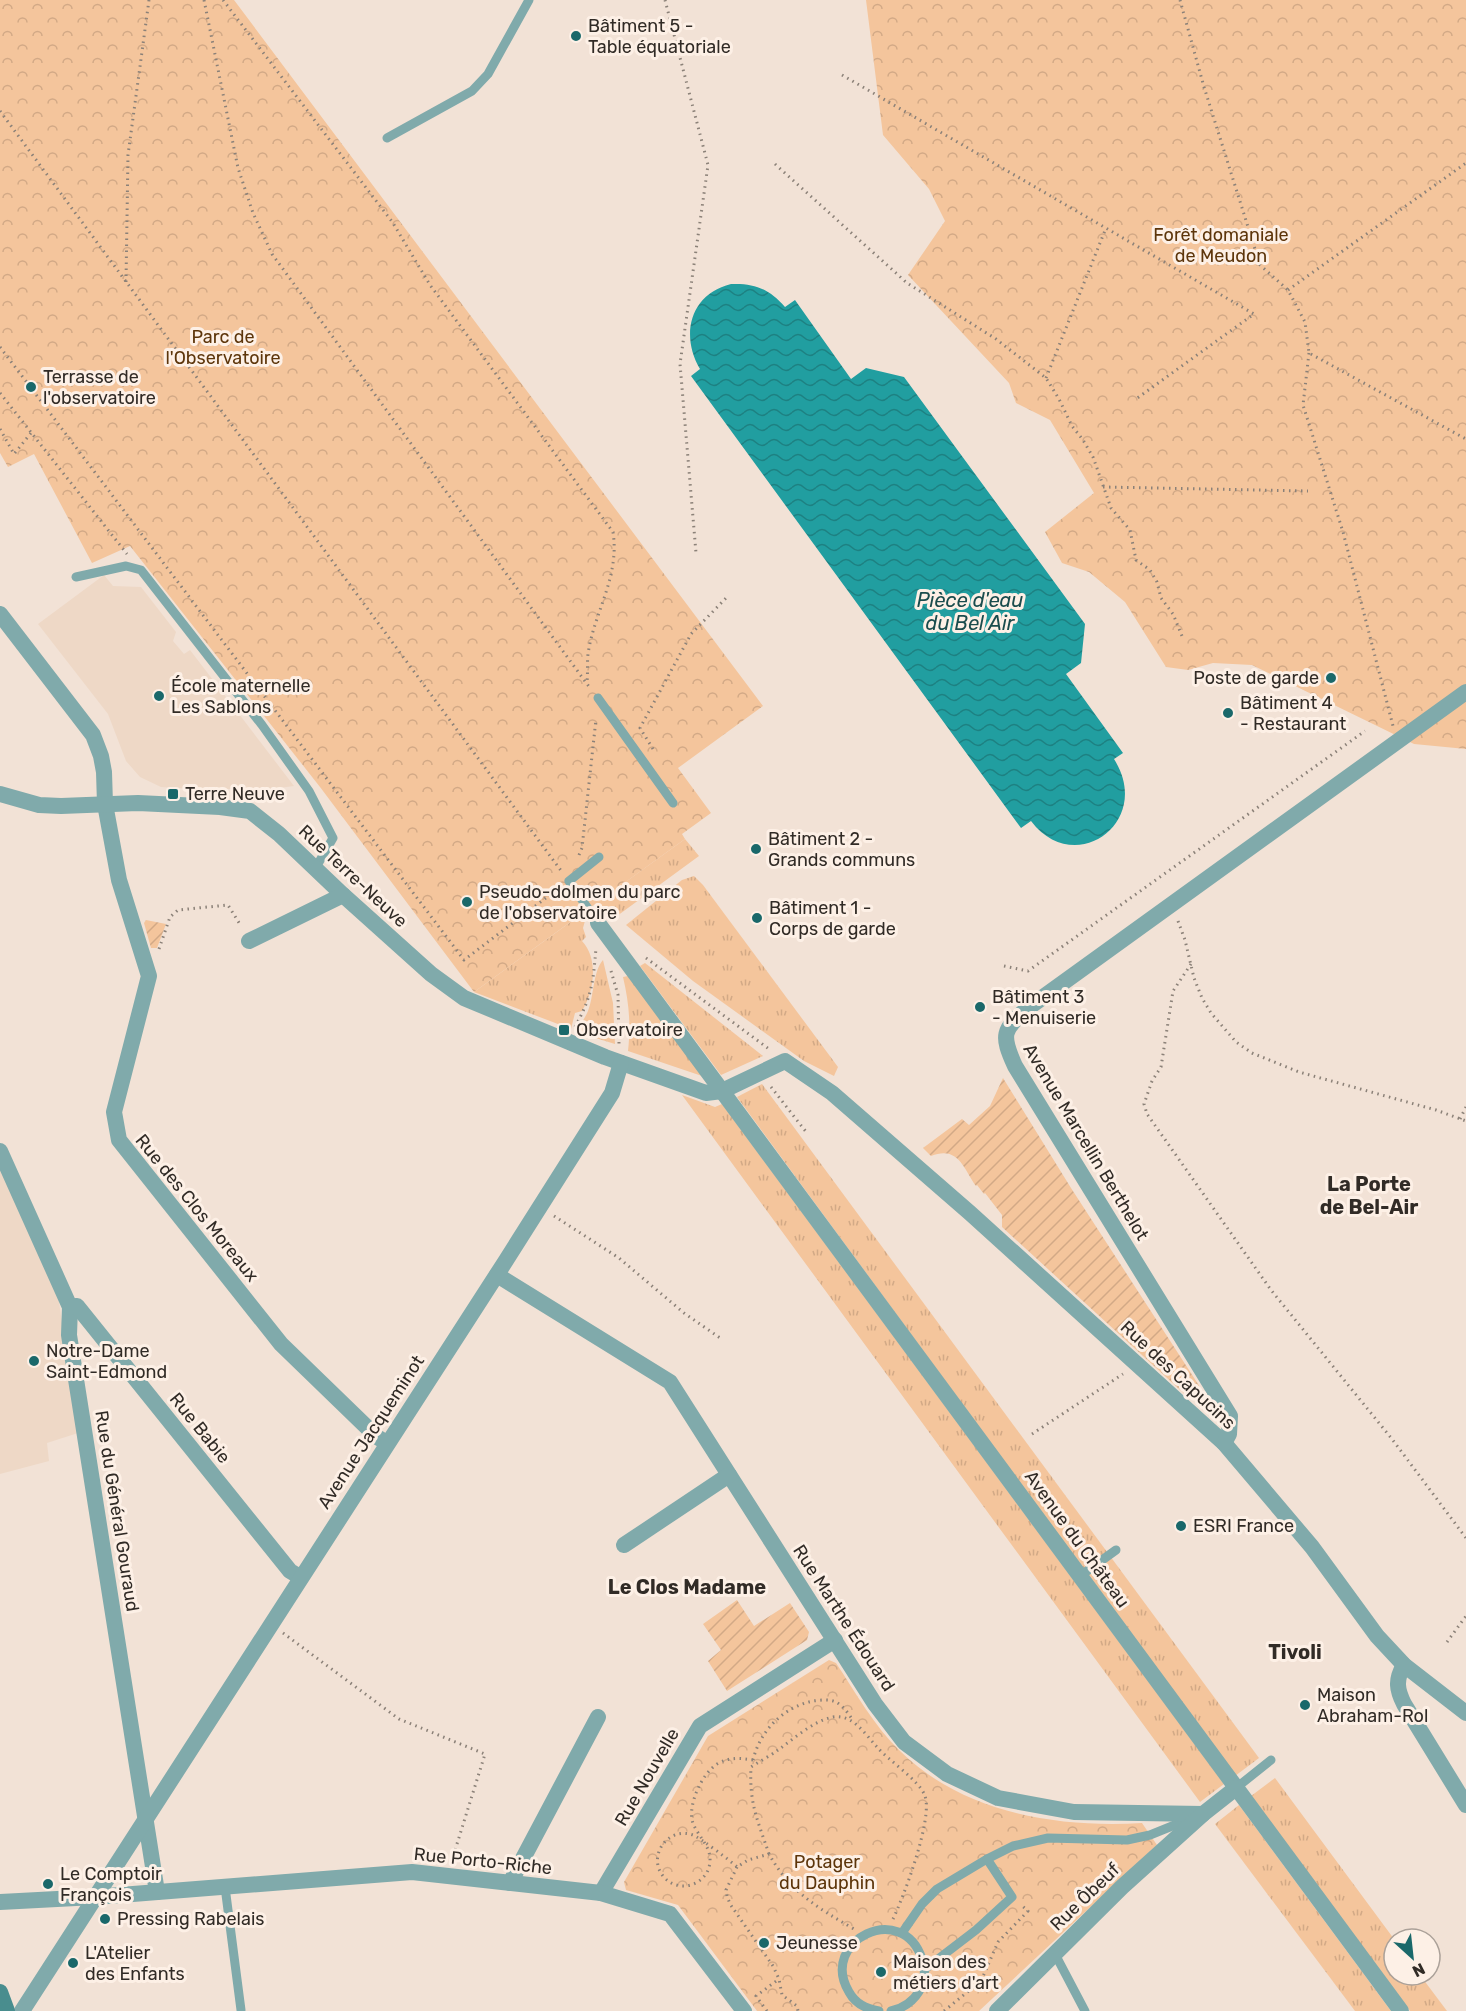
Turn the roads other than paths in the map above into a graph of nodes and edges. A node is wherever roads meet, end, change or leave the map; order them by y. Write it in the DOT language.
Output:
graph roads {
  1 [pos="529,0"];
  2 [pos="387,138"];
  3 [pos="76,577"];
  4 [pos="0,614"];
  5 [pos="1466,692"];
  6 [pos="598,698"];
  7 [pos="0,794"];
  8 [pos="673,803"];
  9 [pos="105,804"];
  10 [pos="599,857"];
  11 [pos="315,869"];
  12 [pos="343,896"];
  13 [pos="598,923"];
  14 [pos="249,941"];
  15 [pos="621,1063"];
  16 [pos="722,1091"];
  17 [pos="0,1151"];
  18 [pos="497,1275"];
  19 [pos="70,1307"];
  20 [pos="387,1443"];
  21 [pos="1224,1443"];
  22 [pos="729,1474"];
  23 [pos="624,1545"];
  24 [pos="1116,1550"];
  25 [pos="1080,1576"];
  26 [pos="300,1577"];
  27 [pos="835,1640"];
  28 [pos="1404,1665"];
  29 [pos="1466,1713"];
  30 [pos="598,1717"];
  31 [pos="1271,1760"];
  32 [pos="1236,1788"];
  33 [pos="1466,1805"];
  34 [pos="1203,1814"];
  35 [pos="146,1819"];
  36 [pos="987,1859"];
  37 [pos="510,1883"];
  38 [pos="225,1887"];
  39 [pos="157,1892"];
  40 [pos="601,1893"];
  41 [pos="95,1898"];
  42 [pos="0,1902"];
  43 [pos="902,1933"];
  44 [pos="1055,1954"];
  45 [pos="925,1973"];
  46 [pos="0,1992"];
  47 [pos="242,2010"];
  48 [pos="896,2010"];
  49 [pos="7,2011"];
  50 [pos="22,2011"];
  51 [pos="744,2011"];
  52 [pos="879,2011"];
  53 [pos="997,2011"];
  54 [pos="1085,2011"];
  55 [pos="1401,2011"];
  1 -- 2 [label="lane"];
  3 -- 11 [label="lane"];
  4 -- 9 [label="street"];
  5 -- 21 [label="street, Avenue Marcellin Berthelot"];
  6 -- 8 [label="lane"];
  7 -- 9 [label="street, Rue Terre-Neuve"];
  9 -- 11 [label="street, Rue Terre-Neuve"];
  9 -- 20 [label="street, Rue des Clos Moreaux"];
  10 -- 13 [label="lane"];
  11 -- 12 [label="street, Rue Terre-Neuve"];
  12 -- 14 [label="street"];
  12 -- 15 [label="street, Rue Terre-Neuve"];
  13 -- 16 [label="street, Avenue du Château"];
  15 -- 16 [label="street, Rue Terre-Neuve"];
  15 -- 18 [label="street, Avenue Jacqueminot"];
  16 -- 21 [label="street, Rue des Capucins"];
  16 -- 25 [label="street, Avenue du Château"];
  17 -- 19 [label="street, Rue du Général Gouraud"];
  18 -- 20 [label="street, Avenue Jacqueminot"];
  18 -- 22 [label="street, Rue Marthe Édouard"];
  19 -- 26 [label="street, Rue Babie"];
  19 -- 35 [label="street, Rue du Général Gouraud"];
  20 -- 26 [label="street, Avenue Jacqueminot"];
  21 -- 28 [label="street, Rue des Capucins"];
  22 -- 23 [label="street"];
  22 -- 27 [label="street, Rue Marthe Édouard"];
  24 -- 25 [label="lane"];
  25 -- 32 [label="street, Avenue du Château"];
  26 -- 35 [label="street, Avenue Jacqueminot"];
  27 -- 34 [label="street, Rue Marthe Édouard"];
  27 -- 40 [label="street, Rue Nouvelle"];
  28 -- 29 [label="street, Rue des Capucins"];
  28 -- 33 [label="street"];
  30 -- 37 [label="street"];
  31 -- 32 [label="lane"];
  32 -- 34 [label="street"];
  32 -- 55 [label="street, Avenue du Château"];
  34 -- 36 [label="lane"];
  34 -- 44 [label="street, Rue Ôbeuf"];
  35 -- 39 [label="street"];
  35 -- 41 [label="street, Avenue Jacqueminot"];
  36 -- 43 [label="lane"];
  36 -- 45 [label="lane"];
  37 -- 38 [label="street, Rue Porto-Riche"];
  37 -- 40 [label="street, Rue Porto-Riche"];
  38 -- 39 [label="street, Rue Porto-Riche"];
  38 -- 47 [label="lane"];
  39 -- 41 [label="street, Rue Porto-Riche"];
  40 -- 51 [label="street, Rue Porto-Riche"];
  41 -- 42 [label="street, Rue Porto-Riche"];
  41 -- 50 [label="street, Avenue Jacqueminot"];
  43 -- 45 [label="lane"];
  43 -- 52 [label="lane"];
  44 -- 53 [label="street, Rue Ôbeuf"];
  44 -- 54 [label="lane"];
  45 -- 48 [label="lane"];
  46 -- 49 [label="main road"];
}
